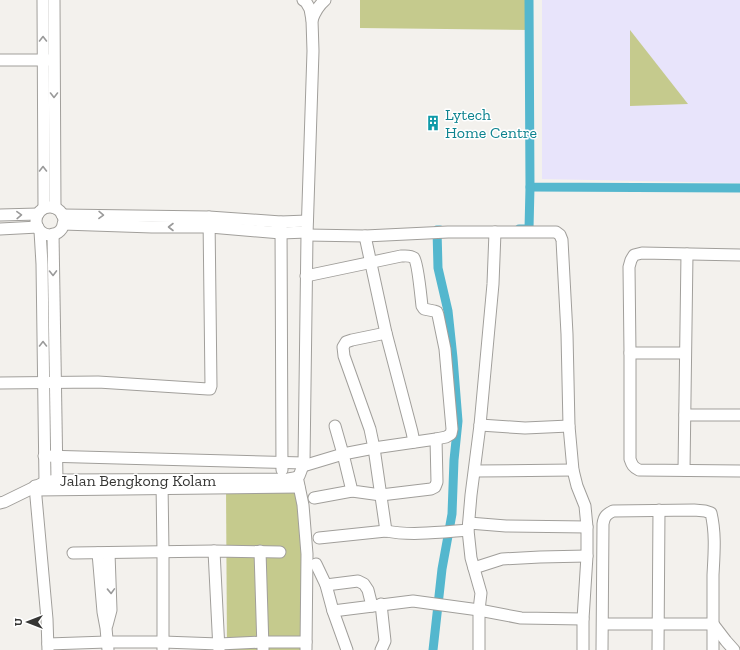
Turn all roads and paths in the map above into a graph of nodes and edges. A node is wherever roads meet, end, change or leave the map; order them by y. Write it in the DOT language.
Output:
graph roads {
  1 [pos="43,0"];
  2 [pos="54,0"];
  3 [pos="303,0"];
  4 [pos="310,0"];
  5 [pos="320,0"];
  6 [pos="325,0"];
  7 [pos="312,20"];
  8 [pos="0,60"];
  9 [pos="49,60"];
  10 [pos="52,214"];
  11 [pos="0,216"];
  12 [pos="210,222"];
  13 [pos="281,228"];
  14 [pos="0,229"];
  15 [pos="39,229"];
  16 [pos="307,230"];
  17 [pos="495,232"];
  18 [pos="53,234"];
  19 [pos="365,236"];
  20 [pos="687,254"];
  21 [pos="740,255"];
  22 [pos="370,262"];
  23 [pos="306,276"];
  24 [pos="386,333"];
  25 [pos="685,353"];
  26 [pos="630,354"];
  27 [pos="0,383"];
  28 [pos="43,383"];
  29 [pos="56,383"];
  30 [pos="685,415"];
  31 [pos="740,415"];
  32 [pos="480,425"];
  33 [pos="335,426"];
  34 [pos="569,426"];
  35 [pos="436,439"];
  36 [pos="414,442"];
  37 [pos="374,448"];
  38 [pos="343,454"];
  39 [pos="44,456"];
  40 [pos="57,456"];
  41 [pos="282,463"];
  42 [pos="573,470"];
  43 [pos="684,470"];
  44 [pos="474,471"];
  45 [pos="740,471"];
  46 [pos="301,473"];
  47 [pos="282,479"];
  48 [pos="57,480"];
  49 [pos="162,484"];
  50 [pos="39,486"];
  51 [pos="352,491"];
  52 [pos="381,495"];
  53 [pos="314,498"];
  54 [pos="0,503"];
  55 [pos="659,510"];
  56 [pos="587,527"];
  57 [pos="460,529"];
  58 [pos="386,531"];
  59 [pos="319,538"];
  60 [pos="214,551"];
  61 [pos="260,551"];
  62 [pos="163,552"];
  63 [pos="280,552"];
  64 [pos="73,553"];
  65 [pos="104,553"];
  66 [pos="587,556"];
  67 [pos="316,564"];
  68 [pos="474,568"];
  69 [pos="326,585"];
  70 [pos="376,605"];
  71 [pos="479,610"];
  72 [pos="333,611"];
  73 [pos="583,619"];
  74 [pos="603,624"];
  75 [pos="658,624"];
  76 [pos="713,624"];
  77 [pos="107,646"];
  78 [pos="163,646"];
  79 [pos="263,646"];
  80 [pos="306,646"];
  81 [pos="48,647"];
  82 [pos="219,647"];
  83 [pos="347,650"];
  84 [pos="381,650"];
  85 [pos="479,650"];
  86 [pos="583,650"];
  87 [pos="602,650"];
  88 [pos="658,650"];
  89 [pos="713,650"];
  90 [pos="734,650"];
  9 -- 1 [label="street, one-way"];
  2 -- 9 [label="street"];
  3 -- 7 [label="street"];
  4 -- 5 [label="street"];
  6 -- 7 [label="street"];
  7 -- 16 [label="street"];
  8 -- 9 [label="street"];
  9 -- 10 [label="street"];
  11 -- 10 [label="street, one-way"];
  10 -- 12 [label="street"];
  10 -- 15 [label="street"];
  10 -- 18 [label="street"];
  12 -- 13 [label="street"];
  12 -- 29 [label="street"];
  13 -- 16 [label="street"];
  13 -- 41 [label="street"];
  14 -- 15 [label="street"];
  15 -- 18 [label="street"];
  28 -- 15 [label="street, one-way"];
  16 -- 19 [label="street"];
  16 -- 23 [label="street"];
  17 -- 19 [label="street"];
  17 -- 32 [label="street"];
  17 -- 34 [label="street"];
  18 -- 29 [label="street, one-way"];
  19 -- 22 [label="street"];
  20 -- 21 [label="street"];
  20 -- 25 [label="street"];
  20 -- 26 [label="street"];
  22 -- 23 [label="street"];
  22 -- 24 [label="street"];
  22 -- 35 [label="street"];
  23 -- 46 [label="street"];
  24 -- 36 [label="street"];
  24 -- 37 [label="street"];
  25 -- 26 [label="street"];
  25 -- 30 [label="street"];
  26 -- 43 [label="street"];
  27 -- 28 [label="street"];
  28 -- 29 [label="street"];
  28 -- 39 [label="street"];
  29 -- 40 [label="street"];
  30 -- 31 [label="street"];
  30 -- 43 [label="street"];
  32 -- 34 [label="street"];
  32 -- 44 [label="street"];
  33 -- 38 [label="street"];
  34 -- 42 [label="street"];
  35 -- 36 [label="street"];
  35 -- 52 [label="street"];
  36 -- 37 [label="street"];
  37 -- 38 [label="street"];
  37 -- 52 [label="street"];
  38 -- 46 [label="street"];
  38 -- 51 [label="street"];
  39 -- 40 [label="street"];
  39 -- 50 [label="street"];
  40 -- 41 [label="street"];
  40 -- 48 [label="street"];
  41 -- 46 [label="street"];
  41 -- 47 [label="street"];
  42 -- 44 [label="street"];
  42 -- 56 [label="street"];
  43 -- 45 [label="street"];
  44 -- 57 [label="street"];
  46 -- 47 [label="street, Jalan Bengkong Kolam"];
  46 -- 49 [label="street"];
  46 -- 80 [label="street"];
  47 -- 49 [label="street, Jalan Bengkong Kolam"];
  48 -- 49 [label="street, Jalan Bengkong Kolam"];
  48 -- 50 [label="street, Jalan Bengkong Kolam"];
  49 -- 50 [label="street"];
  49 -- 62 [label="street"];
  50 -- 54 [label="street, Jalan Bengkong Kolam"];
  50 -- 81 [label="street"];
  51 -- 52 [label="street"];
  51 -- 53 [label="street"];
  52 -- 58 [label="street"];
  55 -- 74 [label="street"];
  55 -- 75 [label="street"];
  55 -- 76 [label="street"];
  56 -- 57 [label="street"];
  56 -- 66 [label="street"];
  57 -- 58 [label="street"];
  57 -- 68 [label="street"];
  58 -- 59 [label="street"];
  60 -- 61 [label="street"];
  60 -- 62 [label="street"];
  60 -- 82 [label="street"];
  61 -- 63 [label="street"];
  61 -- 79 [label="street"];
  62 -- 65 [label="street"];
  62 -- 78 [label="street"];
  64 -- 65 [label="street"];
  65 -- 77 [label="street"];
  66 -- 68 [label="street"];
  66 -- 73 [label="street"];
  67 -- 69 [label="street"];
  68 -- 71 [label="street"];
  69 -- 70 [label="street"];
  69 -- 72 [label="street"];
  70 -- 71 [label="street"];
  70 -- 72 [label="street"];
  70 -- 84 [label="street"];
  71 -- 73 [label="street"];
  71 -- 85 [label="street"];
  72 -- 83 [label="street"];
  73 -- 86 [label="street"];
  74 -- 75 [label="street"];
  74 -- 87 [label="street"];
  75 -- 76 [label="street"];
  75 -- 88 [label="street"];
  76 -- 89 [label="street"];
  76 -- 90 [label="street"];
  77 -- 78 [label="street"];
  77 -- 81 [label="street"];
  78 -- 82 [label="street"];
  79 -- 80 [label="street"];
  79 -- 82 [label="street"];
}
